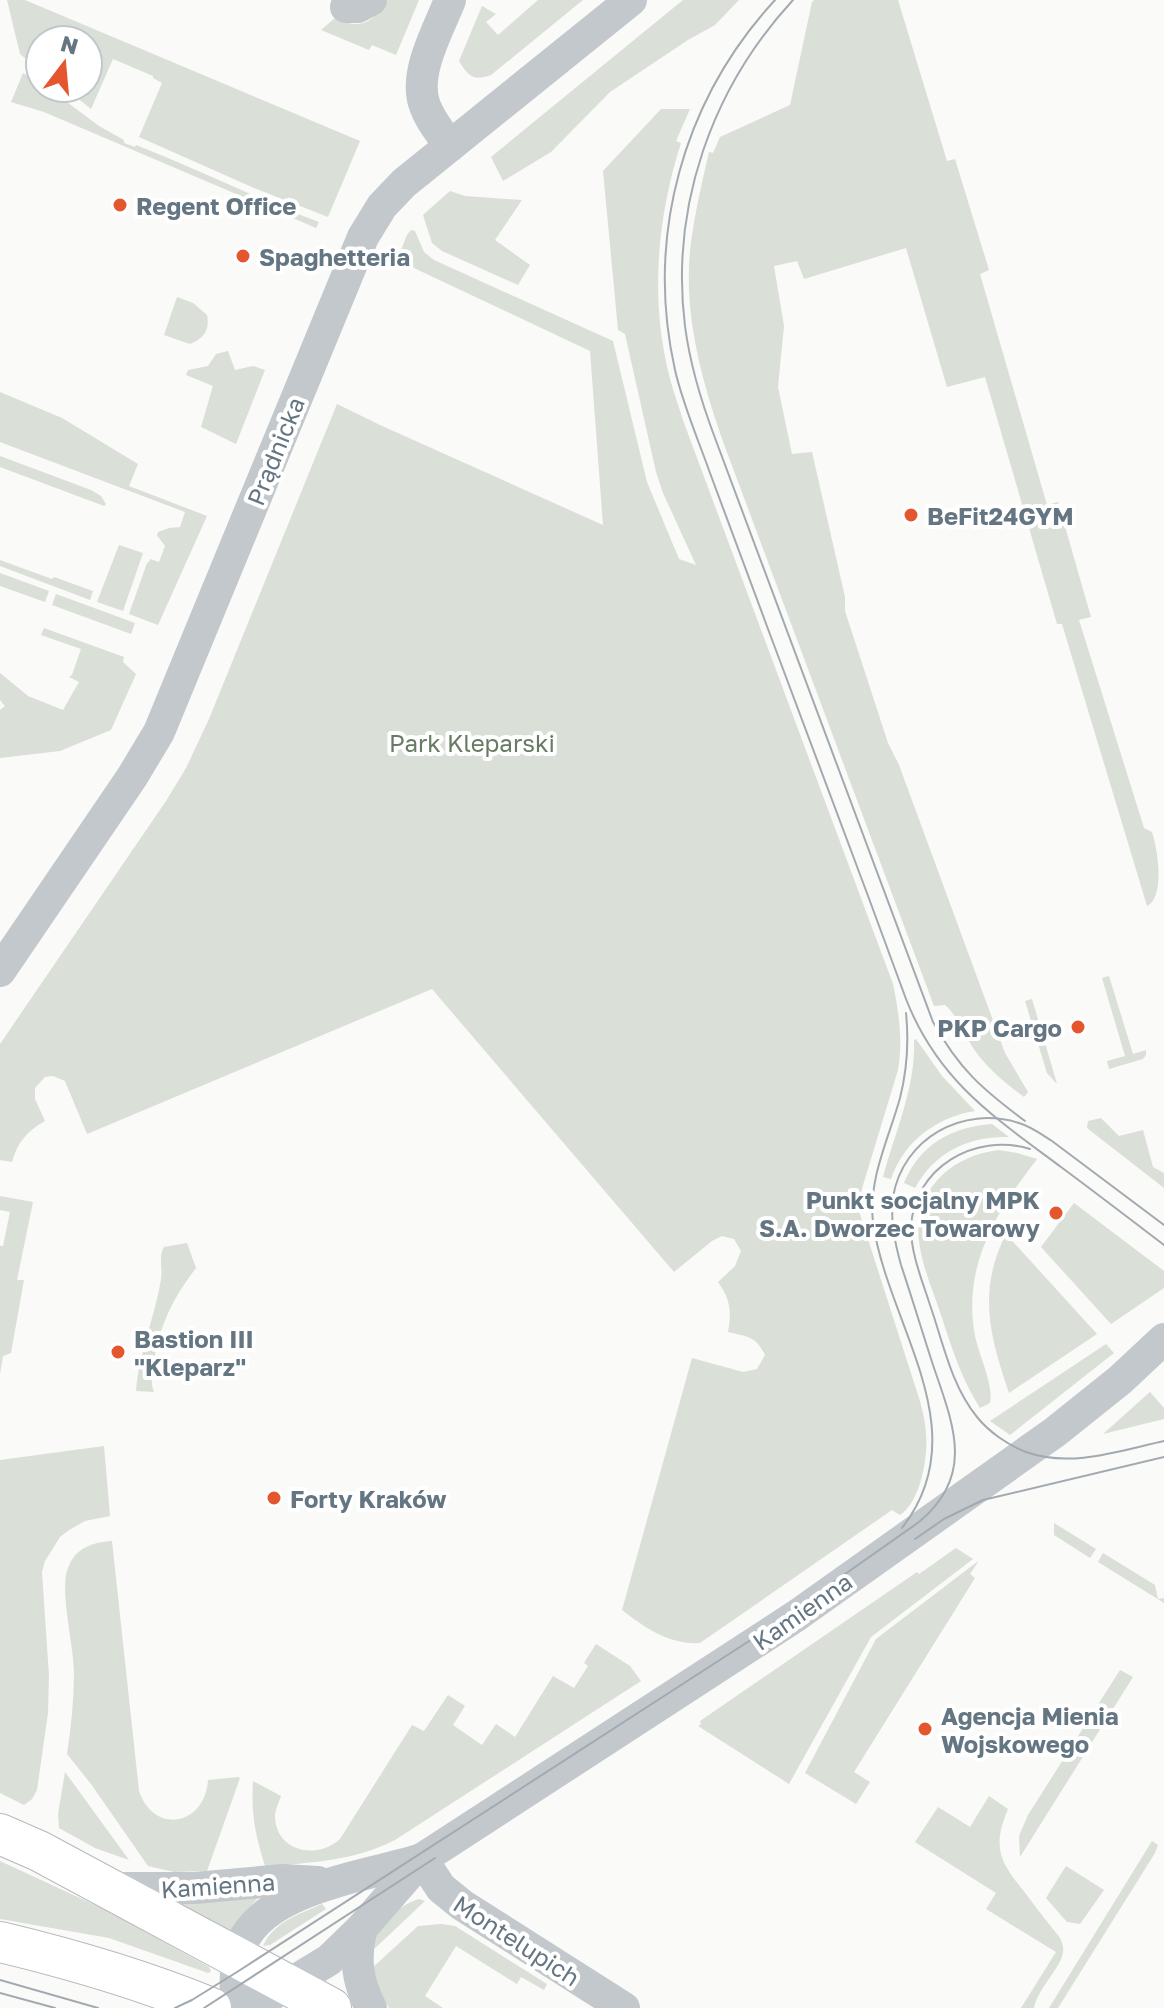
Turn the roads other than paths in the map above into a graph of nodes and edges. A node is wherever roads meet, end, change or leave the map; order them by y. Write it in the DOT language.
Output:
graph roads {
  1 [pos="450,0"];
  2 [pos="631,0"];
  3 [pos="450,146"];
  4 [pos="0,971"];
  5 [pos="1164,1339"];
  6 [pos="0,1834"];
  7 [pos="422,1859"];
  8 [pos="329,1883"];
  9 [pos="107,1888"];
  10 [pos="362,1928"];
  11 [pos="0,1942"];
  12 [pos="237,1958"];
  13 [pos="288,1986"];
  14 [pos="211,2008"];
  15 [pos="235,2008"];
  16 [pos="250,2008"];
  17 [pos="331,2008"];
  18 [pos="371,2008"];
  19 [pos="624,2008"];
  1 -- 3 [label="street"];
  2 -- 3 [label="street, Prądnicka"];
  3 -- 4 [label="street, Prądnicka"];
  5 -- 7 [label="street, Kamienna"];
  6 -- 9 [label="main road"];
  7 -- 8 [label="street, Kamienna"];
  7 -- 10 [label="street, Kamienna"];
  7 -- 19 [label="street, Montelupich"];
  8 -- 9 [label="street, Kamienna"];
  8 -- 12 [label="street, Kamienna"];
  9 -- 12 [label="main road"];
  10 -- 13 [label="street, Kamienna"];
  10 -- 18 [label="street"];
  11 -- 14 [label="main road"];
  12 -- 13 [label="main road"];
  12 -- 15 [label="street, Kamienna"];
  13 -- 16 [label="street, Kamienna"];
  13 -- 17 [label="main road"];
}
